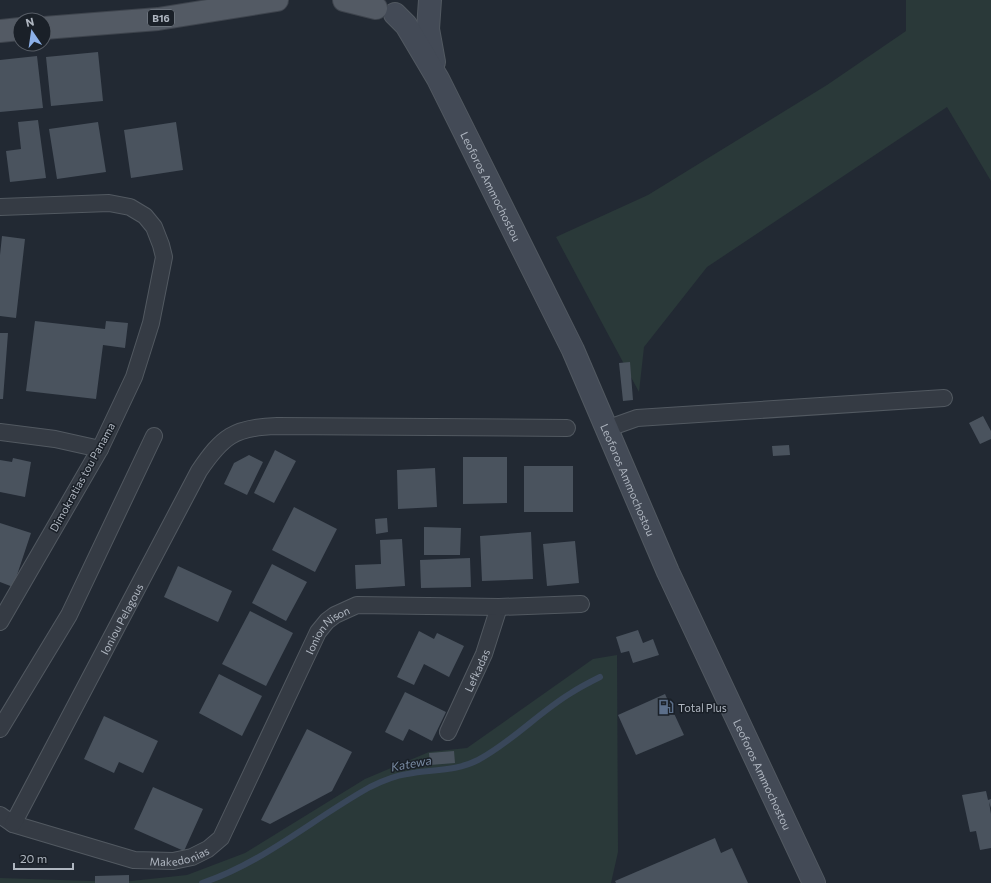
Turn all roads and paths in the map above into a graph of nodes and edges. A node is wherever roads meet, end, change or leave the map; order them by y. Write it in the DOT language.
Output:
graph roads {
  1 [pos="277,0"];
  2 [pos="344,0"];
  3 [pos="426,0"];
  4 [pos="430,0"];
  5 [pos="378,7"];
  6 [pos="52,27"];
  7 [pos="12,30"];
  8 [pos="0,31"];
  9 [pos="438,79"];
  10 [pos="0,207"];
  11 [pos="944,398"];
  12 [pos="567,428"];
  13 [pos="606,429"];
  14 [pos="0,432"];
  15 [pos="154,436"];
  16 [pos="100,449"];
  17 [pos="581,604"];
  18 [pos="499,607"];
  19 [pos="0,622"];
  20 [pos="0,729"];
  21 [pos="448,732"];
  22 [pos="6,820"];
  23 [pos="230,820"];
  24 [pos="814,883"];
  1 -- 6 [label="main road, B16"];
  2 -- 5 [label="main road"];
  3 -- 5 [label="main road"];
  4 -- 9 [label="main road, Leoforos Ammochostou"];
  5 -- 9 [label="main road, Leoforos Ammochostou"];
  7 -- 8 [label="main road"];
  9 -- 13 [label="main road, Leoforos Ammochostou"];
  10 -- 16 [label="street, Dimokratias tou Panama"];
  11 -- 13 [label="street"];
  12 -- 22 [label="street, Ioniou Pelagous"];
  13 -- 24 [label="main road, Leoforos Ammochostou"];
  14 -- 16 [label="street"];
  15 -- 20 [label="street"];
  16 -- 19 [label="street, Dimokratias tou Panama"];
  17 -- 18 [label="street, Ionion Nison"];
  18 -- 21 [label="street, Lefkadas"];
  18 -- 23 [label="street, Ionion Nison"];
  22 -- 23 [label="street, Makedonias"];
}
